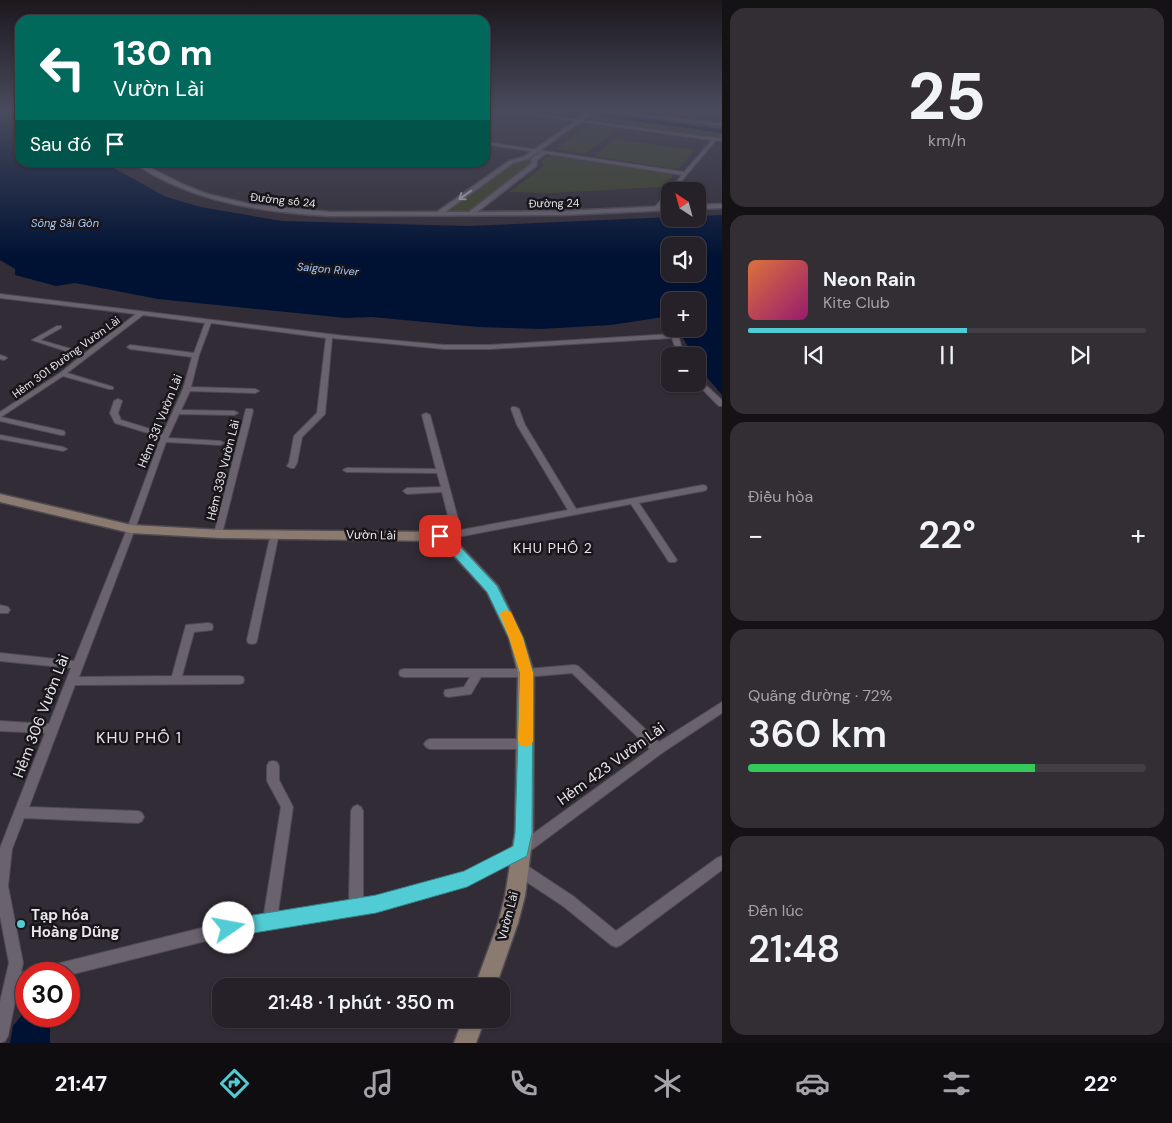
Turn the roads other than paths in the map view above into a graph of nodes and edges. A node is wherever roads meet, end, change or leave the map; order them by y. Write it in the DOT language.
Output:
graph roads {
  1 [pos="516,161"];
  2 [pos="534,161"];
  3 [pos="600,161"];
  4 [pos="697,161"];
  5 [pos="143,167"];
  6 [pos="686,174"];
  7 [pos="679,182"];
  8 [pos="661,203"];
  9 [pos="722,206"];
  10 [pos="706,207"];
  11 [pos="657,208"];
  12 [pos="661,208"];
  13 [pos="438,214"];
  14 [pos="470,214"];
  15 [pos="0,296"];
  16 [pos="142,313"];
  17 [pos="208,322"];
  18 [pos="59,327"];
  19 [pos="329,336"];
  20 [pos="130,347"];
  21 [pos="678,347"];
  22 [pos="196,355"];
  23 [pos="86,356"];
  24 [pos="62,374"];
  25 [pos="111,388"];
  26 [pos="187,389"];
  27 [pos="706,389"];
  28 [pos="254,391"];
  29 [pos="118,401"];
  30 [pos="722,404"];
  31 [pos="515,408"];
  32 [pos="249,411"];
  33 [pos="2,412"];
  34 [pos="177,412"];
  35 [pos="234,413"];
  36 [pos="426,415"];
  37 [pos="0,419"];
  38 [pos="61,433"];
  39 [pos="0,437"];
  40 [pos="164,438"];
  41 [pos="220,443"];
  42 [pos="63,448"];
  43 [pos="291,466"];
  44 [pos="347,470"];
  45 [pos="440,471"];
  46 [pos="444,488"];
  47 [pos="703,488"];
  48 [pos="407,491"];
  49 [pos="0,498"];
  50 [pos="635,502"];
  51 [pos="573,511"];
  52 [pos="131,529"];
  53 [pos="275,533"];
  54 [pos="218,534"];
  55 [pos="451,536"];
  56 [pos="672,560"];
  57 [pos="208,627"];
  58 [pos="252,640"];
  59 [pos="0,657"];
  60 [pos="78,665"];
  61 [pos="404,673"];
  62 [pos="478,673"];
  63 [pos="526,673"];
  64 [pos="176,680"];
  65 [pos="239,680"];
  66 [pos="72,681"];
  67 [pos="449,693"];
  68 [pos="722,707"];
  69 [pos="0,726"];
  70 [pos="53,729"];
  71 [pos="430,744"];
  72 [pos="526,744"];
  73 [pos="658,749"];
  74 [pos="273,766"];
  75 [pos="357,811"];
  76 [pos="21,812"];
  77 [pos="138,817"];
  78 [pos="521,850"];
  79 [pos="722,862"];
  80 [pos="518,867"];
  81 [pos="356,907"];
  82 [pos="270,920"];
  83 [pos="16,962"];
  84 [pos="80,965"];
  85 [pos="489,978"];
  86 [pos="15,991"];
  87 [pos="471,1028"];
  88 [pos="1,1031"];
  89 [pos="466,1043"];
  1 -- 13 [label="street, one-way"];
  2 -- 14 [label="street"];
  3 -- 6 [label="street"];
  4 -- 6 [label="street"];
  5 -- 13 [label="street, Đường số 24"];
  6 -- 7 [label="street"];
  8 -- 11 [label="street"];
  9 -- 10 [label="street"];
  11 -- 12 [label="street, Đường 24"];
  11 -- 14 [label="street, Đường 24"];
  13 -- 14 [label="street, Đường 24"];
  15 -- 16 [label="street"];
  16 -- 17 [label="street"];
  16 -- 23 [label="street, Hẻm 301 Đường Vườn Lài"];
  17 -- 19 [label="street"];
  17 -- 22 [label="street, Hẻm 331 Vườn Lài"];
  18 -- 23 [label="street"];
  19 -- 21 [label="street"];
  19 -- 43 [label="street"];
  20 -- 22 [label="street"];
  22 -- 26 [label="street, Hẻm 331 Vườn Lài"];
  23 -- 24 [label="street, Hẻm 301 Đường Vườn Lài"];
  24 -- 25 [label="street"];
  24 -- 33 [label="street, Hẻm 301 Đường Vườn Lài"];
  26 -- 28 [label="street"];
  26 -- 34 [label="street, Hẻm 331 Vườn Lài"];
  27 -- 30 [label="street"];
  29 -- 40 [label="street"];
  31 -- 51 [label="street"];
  32 -- 54 [label="street, Hẻm 339 Vườn Lài"];
  34 -- 35 [label="street"];
  34 -- 40 [label="street, Hẻm 331 Vườn Lài"];
  36 -- 45 [label="street"];
  37 -- 38 [label="street"];
  39 -- 42 [label="street"];
  40 -- 41 [label="street"];
  40 -- 52 [label="street, Hẻm 331 Vườn Lài"];
  44 -- 45 [label="street"];
  45 -- 46 [label="street"];
  46 -- 48 [label="street"];
  46 -- 55 [label="street"];
  47 -- 50 [label="street"];
  49 -- 52 [label="main road, Vườn Lài"];
  50 -- 51 [label="street"];
  50 -- 56 [label="street"];
  51 -- 55 [label="street"];
  52 -- 54 [label="main road, Vườn Lài"];
  52 -- 60 [label="street, Hẻm 306 Vườn Lài"];
  53 -- 54 [label="main road, Vườn Lài"];
  53 -- 55 [label="main road, Vườn Lài"];
  53 -- 58 [label="street"];
  55 -- 63 [label="main road, Vườn Lài"];
  57 -- 64 [label="street"];
  59 -- 60 [label="street"];
  60 -- 66 [label="street, Hẻm 306 Vườn Lài"];
  61 -- 62 [label="street"];
  62 -- 63 [label="street"];
  62 -- 67 [label="street"];
  63 -- 72 [label="main road, Vườn Lài"];
  63 -- 73 [label="street"];
  64 -- 65 [label="street"];
  64 -- 66 [label="street"];
  66 -- 70 [label="street, Hẻm 306 Vườn Lài"];
  68 -- 73 [label="street, Hẻm 423 Vườn Lài"];
  69 -- 70 [label="street"];
  70 -- 76 [label="street, Hẻm 306 Vườn Lài"];
  71 -- 72 [label="street"];
  72 -- 78 [label="main road, Vườn Lài"];
  73 -- 78 [label="street, Hẻm 423 Vườn Lài"];
  74 -- 82 [label="street"];
  75 -- 81 [label="street"];
  76 -- 77 [label="street"];
  76 -- 83 [label="street, Hẻm 306 Vườn Lài"];
  78 -- 80 [label="main road, Vườn Lài"];
  78 -- 81 [label="street"];
  79 -- 80 [label="street"];
  80 -- 85 [label="main road, Vườn Lài"];
  81 -- 82 [label="street"];
  82 -- 84 [label="street"];
  86 -- 88 [label="street, Hẻm 306 Vườn Lài"];
  87 -- 89 [label="main road"];
}
